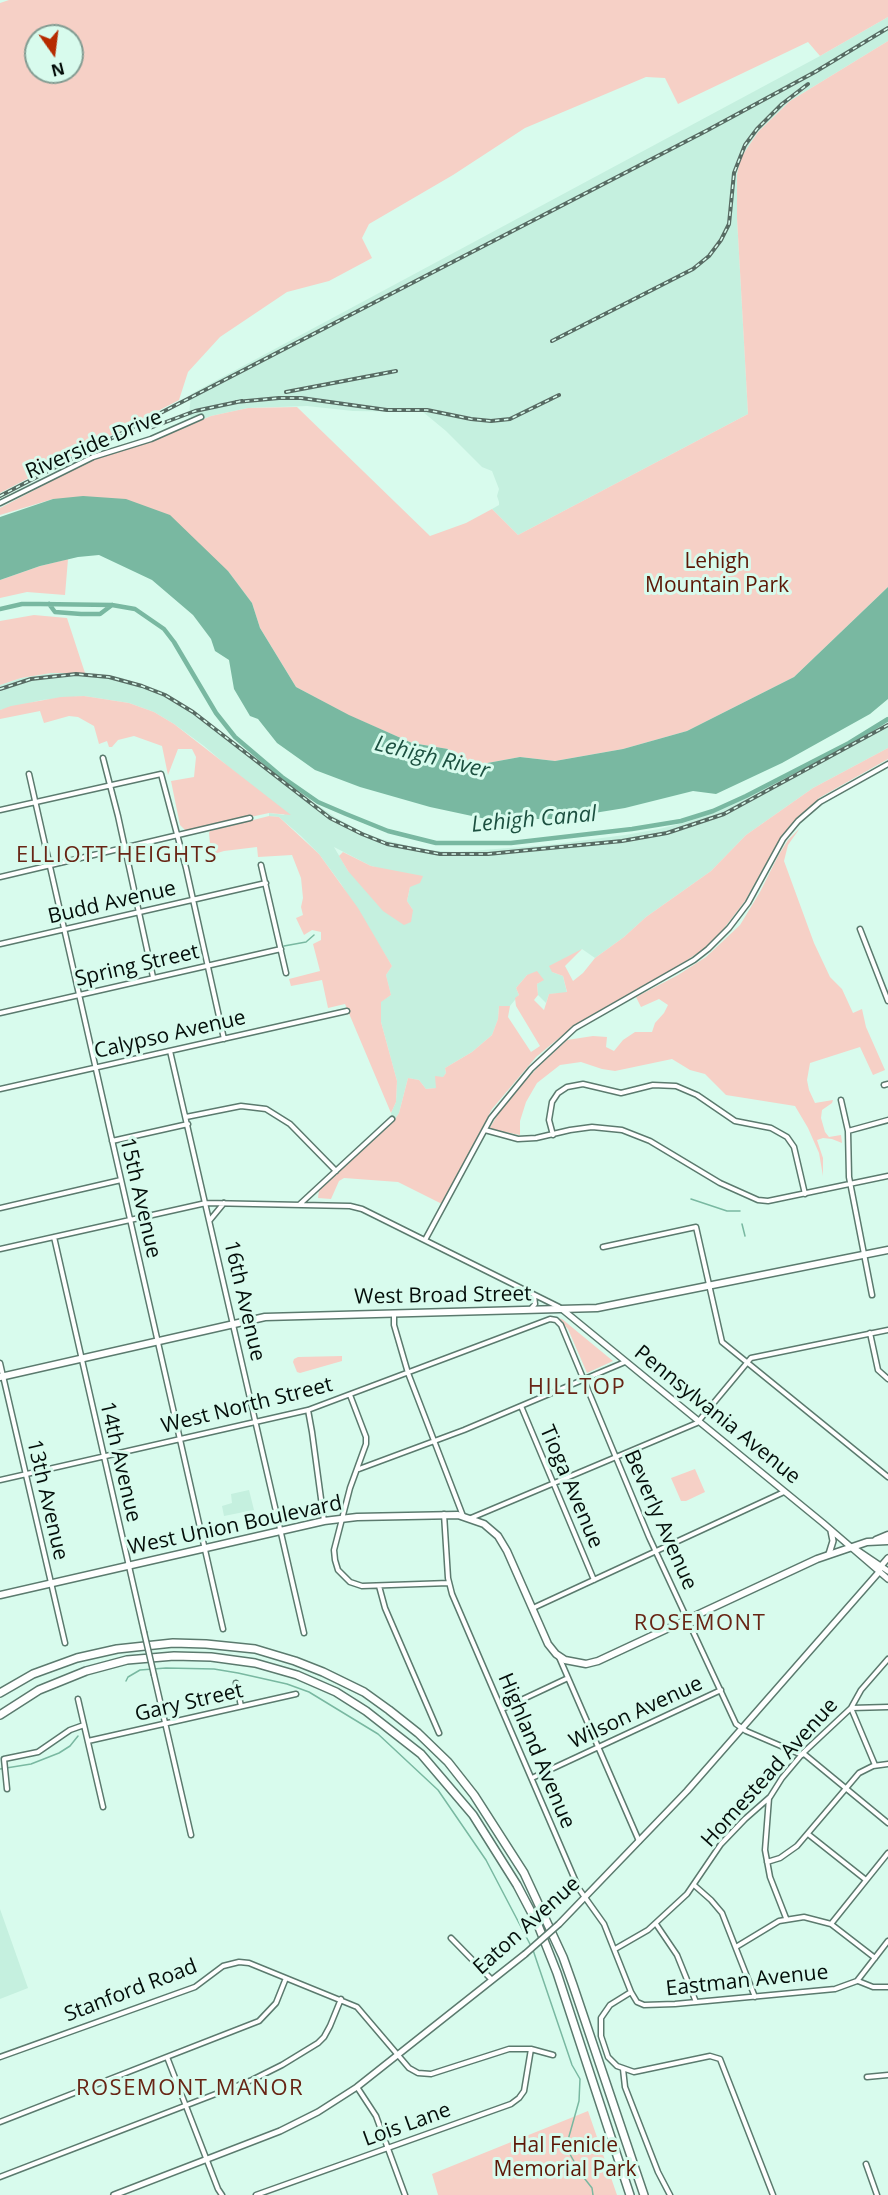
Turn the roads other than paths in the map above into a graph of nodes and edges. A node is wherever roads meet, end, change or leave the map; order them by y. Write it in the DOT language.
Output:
graph roads {
  1 [pos="201,417"];
  2 [pos="0,503"];
  3 [pos="103,758"];
  4 [pos="888,764"];
  5 [pos="29,774"];
  6 [pos="110,785"];
  7 [pos="35,802"];
  8 [pos="0,810"];
  9 [pos="250,818"];
  10 [pos="177,836"];
  11 [pos="124,849"];
  12 [pos="261,865"];
  13 [pos="49,866"];
  14 [pos="0,877"];
  15 [pos="266,883"];
  16 [pos="192,900"];
  17 [pos="139,912"];
  18 [pos="860,929"];
  19 [pos="63,930"];
  20 [pos="0,944"];
  21 [pos="281,949"];
  22 [pos="207,965"];
  23 [pos="286,973"];
  24 [pos="153,977"];
  25 [pos="78,995"];
  26 [pos="888,1001"];
  27 [pos="346,1011"];
  28 [pos="0,1013"];
  29 [pos="224,1039"];
  30 [pos="170,1051"];
  31 [pos="95,1068"];
  32 [pos="0,1089"];
  33 [pos="842,1100"];
  34 [pos="186,1117"];
  35 [pos="392,1119"];
  36 [pos="888,1120"];
  37 [pos="188,1124"];
  38 [pos="485,1130"];
  39 [pos="848,1131"];
  40 [pos="553,1135"];
  41 [pos="111,1141"];
  42 [pos="336,1171"];
  43 [pos="888,1176"];
  44 [pos="121,1180"];
  45 [pos="850,1184"];
  46 [pos="805,1194"];
  47 [pos="206,1203"];
  48 [pos="224,1203"];
  49 [pos="300,1205"];
  50 [pos="0,1208"];
  51 [pos="130,1220"];
  52 [pos="210,1221"];
  53 [pos="54,1237"];
  54 [pos="425,1240"];
  55 [pos="603,1247"];
  56 [pos="0,1249"];
  57 [pos="888,1250"];
  58 [pos="865,1255"];
  59 [pos="710,1285"];
  60 [pos="534,1295"];
  61 [pos="872,1295"];
  62 [pos="530,1310"];
  63 [pos="563,1310"];
  64 [pos="394,1313"];
  65 [pos="233,1324"];
  66 [pos="561,1325"];
  67 [pos="888,1330"];
  68 [pos="870,1333"];
  69 [pos="158,1341"];
  70 [pos="81,1358"];
  71 [pos="625,1362"];
  72 [pos="0,1363"];
  73 [pos="748,1363"];
  74 [pos="408,1373"];
  75 [pos="1,1377"];
  76 [pos="888,1379"];
  77 [pos="584,1380"];
  78 [pos="350,1395"];
  79 [pos="521,1406"];
  80 [pos="308,1410"];
  81 [pos="256,1422"];
  82 [pos="699,1422"];
  83 [pos="180,1440"];
  84 [pos="434,1442"];
  85 [pos="104,1456"];
  86 [pos="615,1458"];
  87 [pos="358,1469"];
  88 [pos="25,1474"];
  89 [pos="888,1477"];
  90 [pos="0,1480"];
  91 [pos="554,1484"];
  92 [pos="784,1492"];
  93 [pos="444,1514"];
  94 [pos="463,1516"];
  95 [pos="344,1518"];
  96 [pos="471,1518"];
  97 [pos="324,1521"];
  98 [pos="281,1530"];
  99 [pos="831,1530"];
  100 [pos="888,1535"];
  101 [pos="876,1540"];
  102 [pos="888,1541"];
  103 [pos="850,1546"];
  104 [pos="205,1548"];
  105 [pos="656,1551"];
  106 [pos="828,1554"];
  107 [pos="888,1558"];
  108 [pos="129,1565"];
  109 [pos="884,1569"];
  110 [pos="888,1579"];
  111 [pos="594,1580"];
  112 [pos="449,1583"];
  113 [pos="51,1584"];
  114 [pos="379,1586"];
  115 [pos="0,1595"];
  116 [pos="532,1609"];
  117 [pos="688,1619"];
  118 [pos="223,1629"];
  119 [pos="304,1633"];
  120 [pos="65,1643"];
  121 [pos="559,1656"];
  122 [pos="888,1659"];
  123 [pos="568,1678"];
  124 [pos="236,1683"];
  125 [pos="721,1690"];
  126 [pos="0,1693"];
  127 [pos="296,1694"];
  128 [pos="78,1699"];
  129 [pos="241,1706"];
  130 [pos="888,1707"];
  131 [pos="851,1708"];
  132 [pos="502,1709"];
  133 [pos="0,1715"];
  134 [pos="165,1724"];
  135 [pos="84,1725"];
  136 [pos="741,1728"];
  137 [pos="439,1733"];
  138 [pos="88,1741"];
  139 [pos="598,1746"];
  140 [pos="802,1754"];
  141 [pos="888,1764"];
  142 [pos="875,1765"];
  143 [pos="531,1778"];
  144 [pos="845,1788"];
  145 [pos="7,1790"];
  146 [pos="770,1797"];
  147 [pos="103,1808"];
  148 [pos="888,1823"];
  149 [pos="808,1834"];
  150 [pos="191,1835"];
  151 [pos="639,1841"];
  152 [pos="888,1853"];
  153 [pos="767,1862"];
  154 [pos="866,1881"];
  155 [pos="694,1885"];
  156 [pos="585,1898"];
  157 [pos="786,1919"];
  158 [pos="656,1924"];
  159 [pos="831,1924"];
  160 [pos="451,1938"];
  161 [pos="888,1941"];
  162 [pos="736,1947"];
  163 [pos="615,1949"];
  164 [pos="875,1958"];
  165 [pos="286,1978"];
  166 [pos="492,1980"];
  167 [pos="857,1981"];
  168 [pos="888,1987"];
  169 [pos="630,1992"];
  170 [pos="755,1997"];
  171 [pos="341,1999"];
  172 [pos="696,2002"];
  173 [pos="531,2049"];
  174 [pos="398,2055"];
  175 [pos="553,2055"];
  176 [pos="0,2057"];
  177 [pos="167,2057"];
  178 [pos="623,2069"];
  179 [pos="888,2075"];
  180 [pos="867,2077"];
  181 [pos="357,2087"];
  182 [pos="186,2106"];
  183 [pos="0,2122"];
  184 [pos="387,2147"];
  185 [pos="207,2160"];
  186 [pos="866,2164"];
  187 [pos="0,2178"];
  188 [pos="114,2195"];
  189 [pos="222,2195"];
  190 [pos="256,2195"];
  191 [pos="405,2195"];
  192 [pos="630,2195"];
  193 [pos="644,2195"];
  194 [pos="670,2195"];
  195 [pos="773,2195"];
  196 [pos="877,2195"];
  1 -- 2 [label="street, Riverside Drive"];
  3 -- 6 [label="street"];
  4 -- 38 [label="street"];
  5 -- 7 [label="street, 15th Avenue"];
  6 -- 7 [label="street"];
  6 -- 10 [label="street"];
  6 -- 11 [label="street"];
  7 -- 8 [label="street"];
  7 -- 13 [label="street, 15th Avenue"];
  9 -- 10 [label="street"];
  10 -- 11 [label="street"];
  10 -- 16 [label="street"];
  11 -- 13 [label="street"];
  11 -- 17 [label="street"];
  12 -- 15 [label="street"];
  13 -- 14 [label="street"];
  13 -- 19 [label="street, 15th Avenue"];
  15 -- 16 [label="street, Budd Avenue"];
  15 -- 21 [label="street"];
  16 -- 17 [label="street, Budd Avenue"];
  16 -- 22 [label="street"];
  17 -- 19 [label="street, Budd Avenue"];
  17 -- 24 [label="street"];
  18 -- 26 [label="street"];
  19 -- 20 [label="street, Budd Avenue"];
  19 -- 25 [label="street, 15th Avenue"];
  21 -- 22 [label="street, Spring Street"];
  21 -- 23 [label="street"];
  22 -- 24 [label="street, Spring Street"];
  22 -- 29 [label="street"];
  24 -- 25 [label="street, Spring Street"];
  25 -- 28 [label="street, Spring Street"];
  25 -- 31 [label="street, 15th Avenue"];
  27 -- 29 [label="street, Calypso Avenue"];
  29 -- 30 [label="street, Calypso Avenue"];
  30 -- 31 [label="street, Calypso Avenue"];
  30 -- 34 [label="street, 16th Avenue"];
  31 -- 32 [label="street, Calypso Avenue"];
  31 -- 41 [label="street, 15th Avenue"];
  33 -- 39 [label="street"];
  34 -- 37 [label="street, 16th Avenue"];
  34 -- 42 [label="street"];
  35 -- 42 [label="street"];
  36 -- 39 [label="street"];
  37 -- 41 [label="street"];
  37 -- 47 [label="street, 16th Avenue"];
  38 -- 40 [label="street"];
  38 -- 54 [label="street"];
  39 -- 45 [label="street"];
  40 -- 46 [label="street"];
  40 -- 46 [label="street"];
  41 -- 44 [label="street, 15th Avenue"];
  42 -- 49 [label="street"];
  43 -- 45 [label="street"];
  44 -- 50 [label="street"];
  44 -- 51 [label="street, 15th Avenue"];
  45 -- 46 [label="street"];
  45 -- 58 [label="street"];
  47 -- 48 [label="street"];
  47 -- 51 [label="street"];
  47 -- 52 [label="street, 16th Avenue"];
  48 -- 49 [label="street"];
  48 -- 52 [label="street, 16th Avenue"];
  49 -- 54 [label="street"];
  51 -- 53 [label="street"];
  51 -- 69 [label="street, 15th Avenue"];
  52 -- 65 [label="street, 16th Avenue"];
  53 -- 56 [label="street"];
  53 -- 70 [label="street, 14th Avenue"];
  54 -- 60 [label="street"];
  55 -- 59 [label="street"];
  57 -- 58 [label="main road, West Broad Street"];
  58 -- 59 [label="main road, West Broad Street"];
  58 -- 61 [label="street"];
  59 -- 63 [label="main road, West Broad Street"];
  59 -- 73 [label="street"];
  60 -- 62 [label="street"];
  60 -- 63 [label="street"];
  62 -- 63 [label="main road, West Broad Street"];
  62 -- 64 [label="main road, West Broad Street"];
  63 -- 71 [label="street, Pennsylvania Avenue"];
  64 -- 65 [label="main road, West Broad Street"];
  64 -- 74 [label="street"];
  65 -- 69 [label="main road, West Broad Street"];
  65 -- 81 [label="street, 16th Avenue"];
  66 -- 74 [label="street, West North Street"];
  66 -- 77 [label="street, Beverly Avenue"];
  67 -- 68 [label="street"];
  68 -- 73 [label="street"];
  68 -- 76 [label="street"];
  69 -- 70 [label="main road, West Broad Street"];
  69 -- 83 [label="street, 15th Avenue"];
  70 -- 75 [label="main road, West Broad Street"];
  70 -- 85 [label="street, 14th Avenue"];
  71 -- 77 [label="street"];
  71 -- 82 [label="street, Pennsylvania Avenue"];
  72 -- 75 [label="street, 13th Avenue"];
  73 -- 82 [label="street"];
  73 -- 89 [label="street"];
  74 -- 78 [label="street, West North Street"];
  74 -- 84 [label="street"];
  75 -- 88 [label="street, 13th Avenue"];
  77 -- 79 [label="street"];
  77 -- 86 [label="street, Beverly Avenue"];
  78 -- 80 [label="street, West North Street"];
  78 -- 87 [label="street"];
  79 -- 84 [label="street"];
  79 -- 91 [label="street, Tioga Avenue"];
  80 -- 81 [label="street, West North Street"];
  80 -- 97 [label="street"];
  81 -- 83 [label="street, West North Street"];
  81 -- 98 [label="street, 16th Avenue"];
  82 -- 86 [label="street"];
  82 -- 92 [label="street, Pennsylvania Avenue"];
  83 -- 85 [label="street, West North Street"];
  83 -- 104 [label="street, 15th Avenue"];
  84 -- 87 [label="street"];
  84 -- 94 [label="street"];
  85 -- 88 [label="street, West North Street"];
  85 -- 108 [label="street, 14th Avenue"];
  86 -- 91 [label="street"];
  86 -- 105 [label="street, Beverly Avenue"];
  87 -- 95 [label="street"];
  88 -- 90 [label="street, West North Street"];
  88 -- 113 [label="street, 13th Avenue"];
  91 -- 96 [label="street"];
  91 -- 111 [label="street, Tioga Avenue"];
  92 -- 99 [label="street, Pennsylvania Avenue"];
  92 -- 105 [label="street"];
  93 -- 94 [label="main road, West Union Boulevard"];
  93 -- 95 [label="main road, West Union Boulevard"];
  93 -- 112 [label="street, Highland Avenue"];
  94 -- 96 [label="main road, West Union Boulevard"];
  95 -- 97 [label="main road, West Union Boulevard"];
  95 -- 114 [label="street"];
  96 -- 116 [label="main road, West Union Boulevard"];
  97 -- 98 [label="main road, West Union Boulevard"];
  98 -- 104 [label="main road, West Union Boulevard"];
  98 -- 119 [label="street, 16th Avenue"];
  99 -- 103 [label="street, Pennsylvania Avenue"];
  99 -- 106 [label="street"];
  100 -- 101 [label="main road"];
  101 -- 102 [label="main road"];
  101 -- 103 [label="main road"];
  103 -- 106 [label="main road"];
  103 -- 109 [label="street, Pennsylvania Avenue"];
  104 -- 108 [label="main road, West Union Boulevard"];
  104 -- 118 [label="street, 15th Avenue"];
  105 -- 111 [label="street"];
  105 -- 117 [label="street, Beverly Avenue"];
  106 -- 117 [label="main road"];
  107 -- 109 [label="street, Eaton Avenue"];
  108 -- 113 [label="main road, West Union Boulevard"];
  108 -- 134 [label="street, 14th Avenue, bridge"];
  109 -- 110 [label="street, Pennsylvania Avenue"];
  109 -- 136 [label="street, Eaton Avenue"];
  111 -- 116 [label="street"];
  112 -- 114 [label="street"];
  112 -- 132 [label="street, Highland Avenue"];
  113 -- 115 [label="main road, West Union Boulevard"];
  113 -- 120 [label="street, 13th Avenue"];
  114 -- 137 [label="street"];
  116 -- 121 [label="main road, West Union Boulevard"];
  117 -- 121 [label="main road"];
  117 -- 125 [label="street, Beverly Avenue"];
  121 -- 123 [label="street"];
  122 -- 131 [label="street, Homestead Avenue"];
  123 -- 132 [label="street"];
  123 -- 139 [label="street"];
  124 -- 129 [label="street"];
  125 -- 136 [label="street, Beverly Avenue"];
  125 -- 139 [label="street, Wilson Avenue"];
  126 -- 193 [label="highway"];
  127 -- 129 [label="street, Gary Street"];
  128 -- 135 [label="street"];
  129 -- 134 [label="street, Gary Street"];
  130 -- 131 [label="street"];
  131 -- 140 [label="street, Homestead Avenue"];
  131 -- 142 [label="street"];
  132 -- 143 [label="street, Highland Avenue"];
  133 -- 192 [label="highway"];
  134 -- 138 [label="street, Gary Street"];
  134 -- 150 [label="street, 14th Avenue"];
  135 -- 138 [label="street"];
  135 -- 145 [label="street"];
  136 -- 140 [label="street"];
  136 -- 151 [label="street, Eaton Avenue"];
  138 -- 147 [label="street"];
  139 -- 143 [label="street, Wilson Avenue"];
  139 -- 151 [label="street"];
  140 -- 144 [label="street"];
  140 -- 146 [label="street, Homestead Avenue"];
  141 -- 142 [label="street"];
  142 -- 144 [label="street"];
  143 -- 156 [label="street, Highland Avenue"];
  144 -- 148 [label="street"];
  144 -- 149 [label="street"];
  146 -- 153 [label="street"];
  146 -- 155 [label="street, Homestead Avenue"];
  149 -- 153 [label="street"];
  149 -- 154 [label="street"];
  151 -- 156 [label="street, Eaton Avenue"];
  152 -- 154 [label="street"];
  153 -- 157 [label="street"];
  154 -- 159 [label="street"];
  155 -- 158 [label="street, Homestead Avenue"];
  155 -- 162 [label="street"];
  156 -- 163 [label="street, Highland Avenue"];
  156 -- 166 [label="street, Eaton Avenue, bridge"];
  157 -- 159 [label="street"];
  157 -- 162 [label="street"];
  158 -- 163 [label="street, Homestead Avenue"];
  158 -- 172 [label="street"];
  159 -- 164 [label="street"];
  160 -- 166 [label="street"];
  161 -- 164 [label="street, Eastman Avenue"];
  162 -- 170 [label="street"];
  163 -- 169 [label="street, Highland Avenue"];
  164 -- 167 [label="street, Eastman Avenue"];
  165 -- 171 [label="street, Stanford Road"];
  165 -- 176 [label="street, Stanford Road"];
  165 -- 177 [label="street"];
  166 -- 174 [label="street, Eaton Avenue"];
  167 -- 168 [label="street"];
  167 -- 170 [label="street, Eastman Avenue"];
  169 -- 172 [label="street, Eastman Avenue"];
  169 -- 178 [label="street"];
  170 -- 172 [label="street, Eastman Avenue"];
  171 -- 174 [label="street, Stanford Road"];
  171 -- 182 [label="street"];
  173 -- 174 [label="street, Stanford Road"];
  173 -- 175 [label="street, Stanford Road"];
  173 -- 184 [label="street, Lois Lane"];
  174 -- 181 [label="street, Eaton Avenue"];
  177 -- 182 [label="street"];
  177 -- 183 [label="street"];
  178 -- 194 [label="street"];
  178 -- 195 [label="street"];
  179 -- 180 [label="street"];
  181 -- 184 [label="street"];
  181 -- 185 [label="street, Eaton Avenue"];
  182 -- 185 [label="street"];
  182 -- 187 [label="street"];
  184 -- 190 [label="street, Lois Lane"];
  184 -- 191 [label="street"];
  185 -- 188 [label="street, Eaton Avenue"];
  185 -- 189 [label="street"];
  186 -- 196 [label="street"];
}
